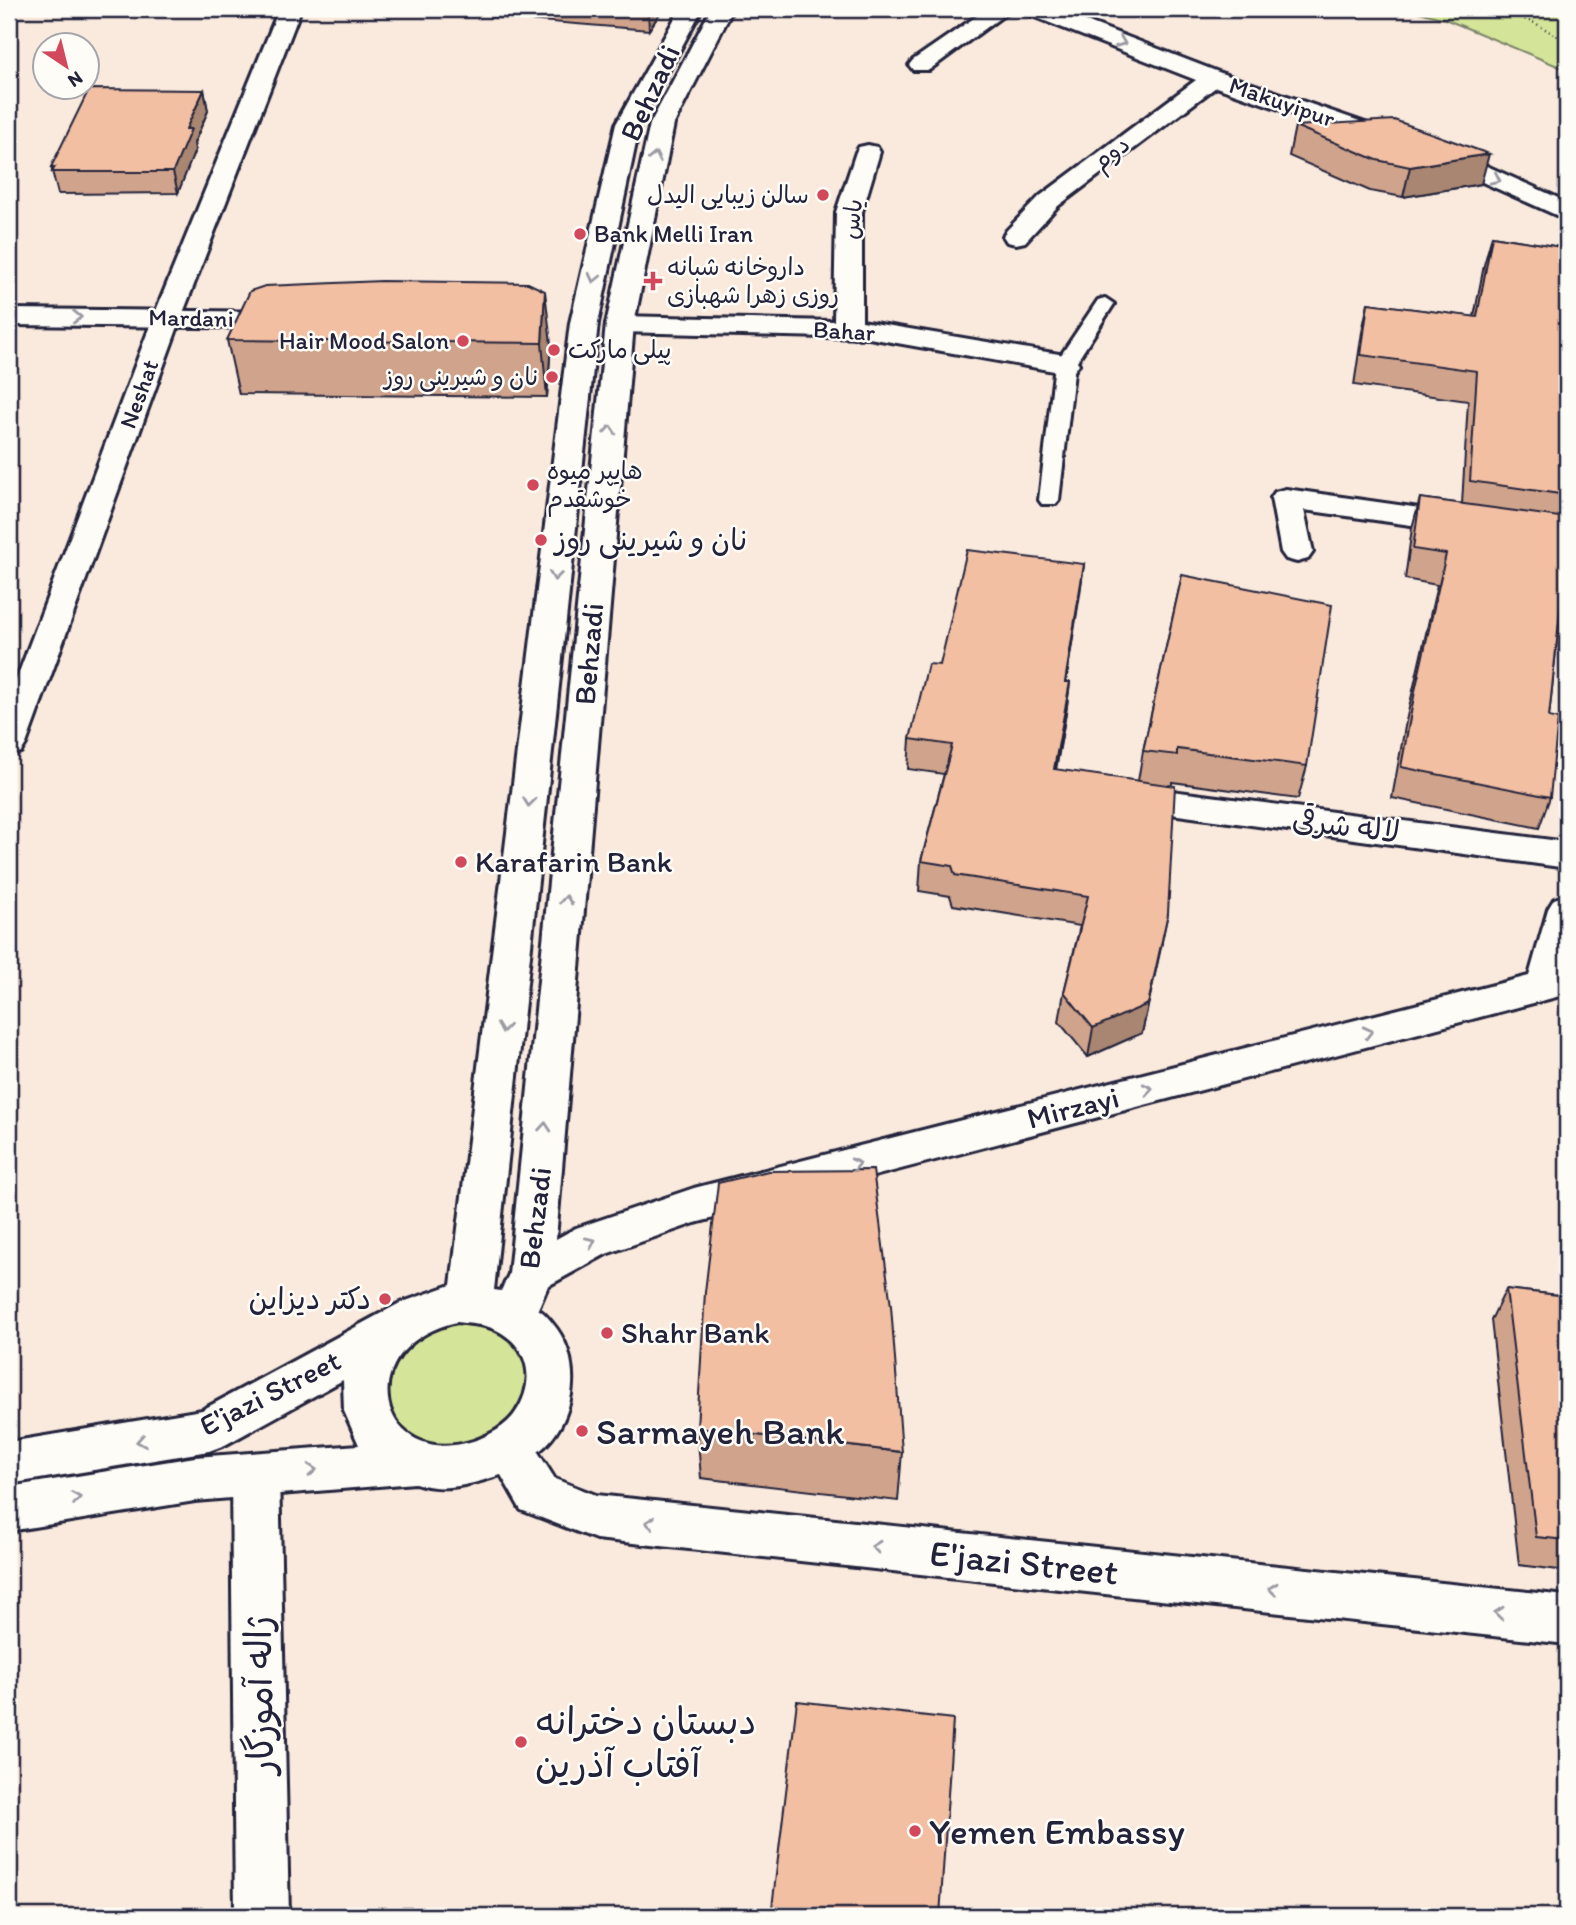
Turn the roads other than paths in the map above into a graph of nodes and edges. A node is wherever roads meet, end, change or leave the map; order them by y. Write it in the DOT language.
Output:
graph roads {
  1 [pos="290,9"];
  2 [pos="691,9"];
  3 [pos="722,9"];
  4 [pos="1001,9"];
  5 [pos="1035,9"];
  6 [pos="921,65"];
  7 [pos="1213,78"];
  8 [pos="868,152"];
  9 [pos="1567,212"];
  10 [pos="1016,236"];
  11 [pos="1105,304"];
  12 [pos="9,317"];
  13 [pos="167,318"];
  14 [pos="320,320"];
  15 [pos="620,324"];
  16 [pos="848,330"];
  17 [pos="1065,363"];
  18 [pos="1049,500"];
  19 [pos="1567,538"];
  20 [pos="1297,552"];
  21 [pos="9,744"];
  22 [pos="1125,797"];
  23 [pos="1567,855"];
  24 [pos="1567,909"];
  25 [pos="1557,998"];
  26 [pos="523,1294"];
  27 [pos="469,1303"];
  28 [pos="401,1325"];
  29 [pos="511,1449"];
  30 [pos="415,1462"];
  31 [pos="9,1463"];
  32 [pos="255,1474"];
  33 [pos="9,1509"];
  34 [pos="1567,1620"];
  35 [pos="262,1916"];
  1 -- 13 [label="street, Neshat"];
  2 -- 27 [label="street, Behzadi, one-way"];
  15 -- 3 [label="street, Behzadi, one-way"];
  4 -- 6 [label="street"];
  5 -- 7 [label="street, Makuyipur, one-way"];
  7 -- 9 [label="street, Makuyipur, one-way"];
  7 -- 10 [label="street, دوم"];
  8 -- 16 [label="street, یاس"];
  11 -- 17 [label="lane"];
  12 -- 13 [label="street, Mardani, one-way"];
  13 -- 14 [label="street, Mardani"];
  13 -- 21 [label="street, Neshat"];
  15 -- 16 [label="street, Bahar"];
  26 -- 15 [label="street, Behzadi, one-way"];
  16 -- 17 [label="street, Bahar"];
  17 -- 18 [label="lane"];
  19 -- 20 [label="street"];
  22 -- 23 [label="street, لاله شرقی"];
  24 -- 25 [label="street, Mirzayi"];
  26 -- 25 [label="street, Mirzayi, one-way"];
  26 -- 27 [label="street"];
  26 -- 29 [label="street"];
  27 -- 28 [label="street"];
  28 -- 30 [label="street"];
  28 -- 31 [label="street, E'jazi Street, one-way"];
  29 -- 30 [label="street"];
  34 -- 29 [label="street, E'jazi Street, one-way"];
  32 -- 30 [label="street, E'jazi Street, one-way"];
  33 -- 32 [label="street, E'jazi Street, one-way"];
  32 -- 35 [label="street, ژاله آموزگار"];
}
